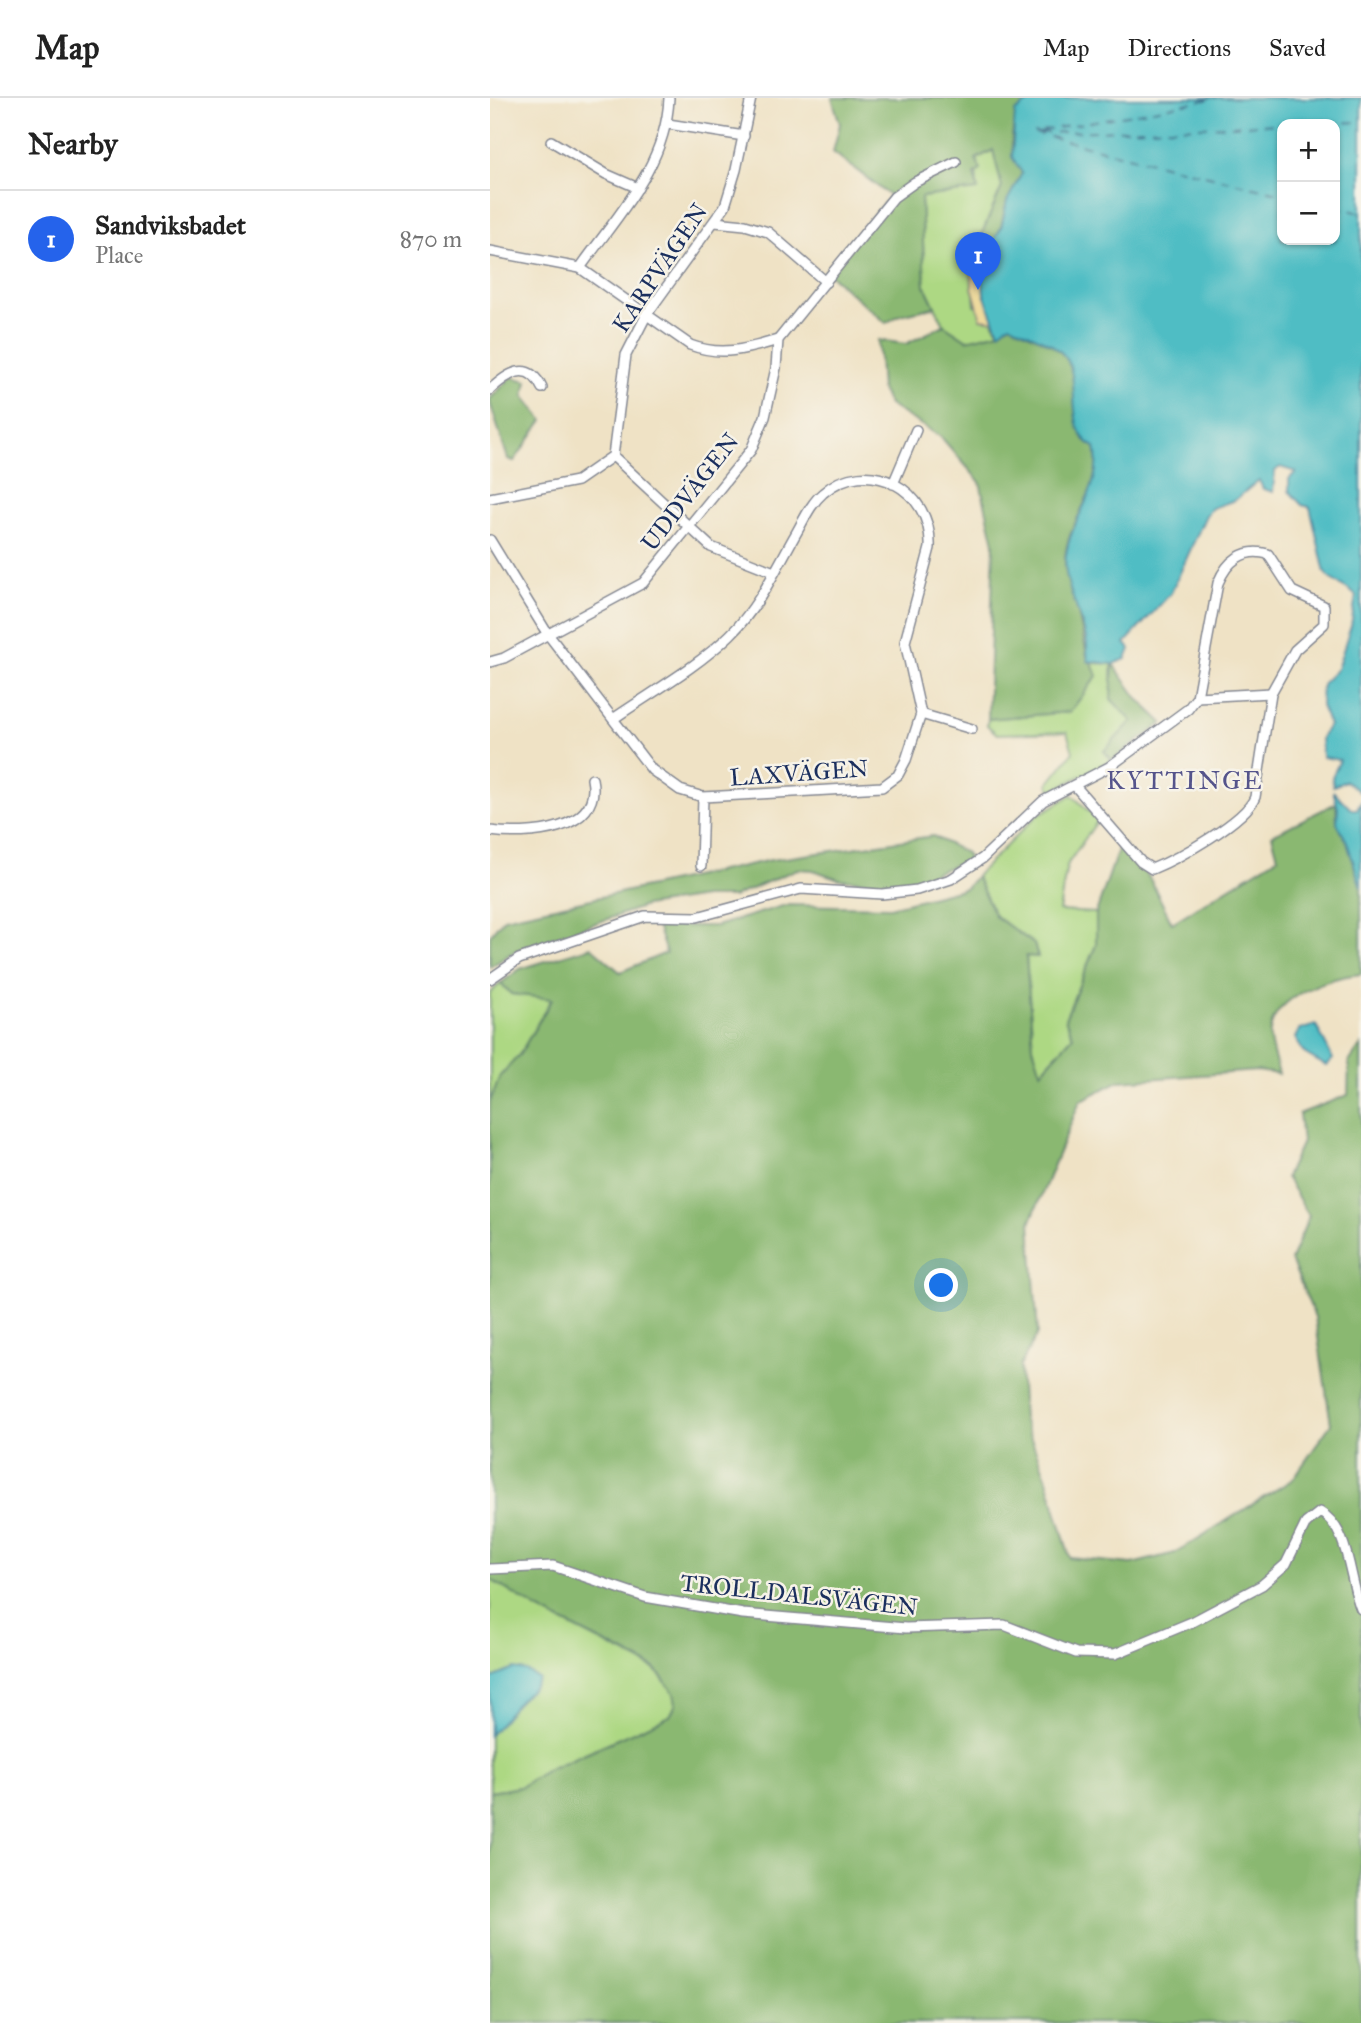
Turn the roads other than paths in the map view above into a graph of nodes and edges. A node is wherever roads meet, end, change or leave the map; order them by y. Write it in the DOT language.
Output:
graph roads {
  1 [pos="669,98"];
  2 [pos="751,98"];
  3 [pos="668,124"];
  4 [pos="744,136"];
  5 [pos="551,141"];
  6 [pos="956,162"];
  7 [pos="638,188"];
  8 [pos="715,222"];
  9 [pos="490,251"];
  10 [pos="580,268"];
  11 [pos="826,282"];
  12 [pos="647,314"];
  13 [pos="778,340"];
  14 [pos="542,387"];
  15 [pos="490,390"];
  16 [pos="916,430"];
  17 [pos="613,456"];
  18 [pos="893,484"];
  19 [pos="490,498"];
  20 [pos="686,527"];
  21 [pos="490,540"];
  22 [pos="774,572"];
  23 [pos="547,634"];
  24 [pos="490,662"];
  25 [pos="1271,693"];
  26 [pos="1196,697"];
  27 [pos="921,714"];
  28 [pos="613,719"];
  29 [pos="972,729"];
  30 [pos="592,779"];
  31 [pos="1076,787"];
  32 [pos="703,797"];
  33 [pos="490,831"];
  34 [pos="701,866"];
  35 [pos="490,979"];
  36 [pos="490,1569"];
  37 [pos="1361,1609"];
  1 -- 3 [label="street"];
  2 -- 4 [label="street, KARPVÄGEN"];
  3 -- 4 [label="street"];
  3 -- 7 [label="street"];
  4 -- 8 [label="street, KARPVÄGEN"];
  5 -- 7 [label="street"];
  6 -- 11 [label="street"];
  7 -- 10 [label="street"];
  8 -- 11 [label="street"];
  8 -- 12 [label="street, KARPVÄGEN"];
  9 -- 10 [label="street"];
  10 -- 12 [label="street"];
  11 -- 13 [label="street"];
  12 -- 13 [label="street"];
  12 -- 17 [label="street, KARPVÄGEN"];
  13 -- 20 [label="street, UDDVÄGEN"];
  14 -- 15 [label="street"];
  16 -- 18 [label="street"];
  17 -- 19 [label="street"];
  17 -- 20 [label="street"];
  18 -- 22 [label="street"];
  18 -- 27 [label="street"];
  20 -- 22 [label="street"];
  20 -- 23 [label="street, UDDVÄGEN"];
  21 -- 23 [label="street, LAXVÄGEN"];
  22 -- 28 [label="street"];
  23 -- 24 [label="street, UDDVÄGEN"];
  23 -- 28 [label="street, LAXVÄGEN"];
  25 -- 26 [label="street"];
  25 -- 26 [label="street"];
  25 -- 31 [label="street"];
  26 -- 31 [label="street"];
  27 -- 29 [label="street"];
  27 -- 32 [label="street, LAXVÄGEN"];
  28 -- 32 [label="street, LAXVÄGEN"];
  30 -- 33 [label="street"];
  31 -- 35 [label="street"];
  32 -- 34 [label="street"];
  36 -- 37 [label="street, TROLLDALSVÄGEN"];
}
